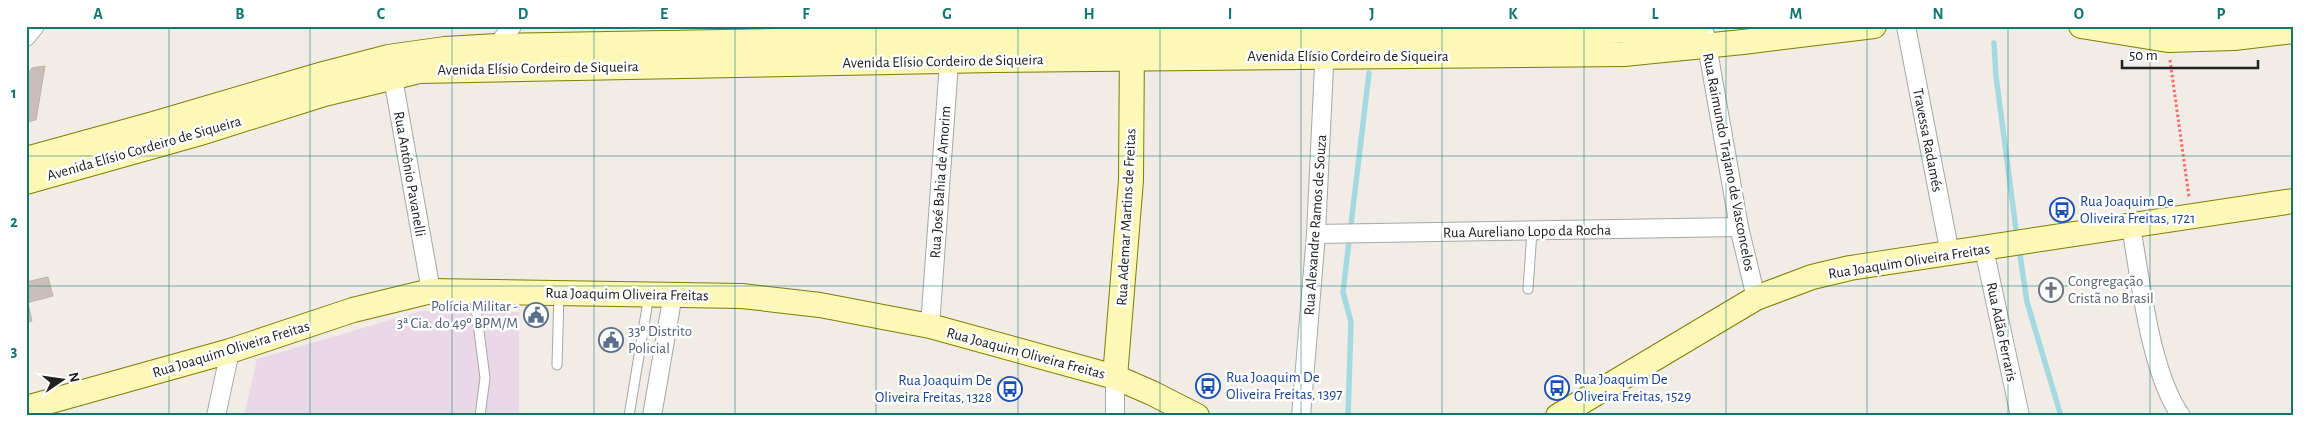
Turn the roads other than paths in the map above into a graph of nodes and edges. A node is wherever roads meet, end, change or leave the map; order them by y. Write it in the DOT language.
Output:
graph roads {
  1 [pos="35,26"];
  2 [pos="512,26"];
  3 [pos="1874,26"];
  4 [pos="1906,26"];
  5 [pos="2080,26"];
  6 [pos="1500,30"];
  7 [pos="2293,31"];
  8 [pos="1703,32"];
  9 [pos="26,37"];
  10 [pos="1133,40"];
  11 [pos="951,42"];
  12 [pos="1314,42"];
  13 [pos="497,57"];
  14 [pos="391,66"];
  15 [pos="26,159"];
  16 [pos="26,182"];
  17 [pos="2293,201"];
  18 [pos="1739,227"];
  19 [pos="2131,227"];
  20 [pos="1532,230"];
  21 [pos="1323,234"];
  22 [pos="1994,247"];
  23 [pos="1950,254"];
  24 [pos="1528,289"];
  25 [pos="430,291"];
  26 [pos="474,291"];
  27 [pos="559,292"];
  28 [pos="650,293"];
  29 [pos="673,294"];
  30 [pos="1756,298"];
  31 [pos="930,326"];
  32 [pos="230,351"];
  33 [pos="557,365"];
  34 [pos="1115,377"];
  35 [pos="26,408"];
  36 [pos="216,416"];
  37 [pos="480,416"];
  38 [pos="629,416"];
  39 [pos="652,416"];
  40 [pos="1115,416"];
  41 [pos="1196,416"];
  42 [pos="1302,416"];
  43 [pos="1558,416"];
  44 [pos="2020,416"];
  45 [pos="2181,416"];
  1 -- 9 [label="street"];
  2 -- 13 [label="street"];
  3 -- 8 [label="main road, Avenida Elísio Cordeiro de Siqueira"];
  4 -- 23 [label="street, Travessa Radamés"];
  5 -- 7 [label="main road"];
  6 -- 8 [label="main road, Avenida Elísio Cordeiro de Siqueira"];
  6 -- 12 [label="main road, Avenida Elísio Cordeiro de Siqueira"];
  8 -- 12 [label="main road, Avenida Elísio Cordeiro de Siqueira"];
  8 -- 18 [label="street, Rua Raimundo Trajano de Vasconcelos"];
  10 -- 11 [label="main road, Avenida Elísio Cordeiro de Siqueira"];
  10 -- 12 [label="main road, Avenida Elísio Cordeiro de Siqueira"];
  10 -- 34 [label="main road, Rua Ademar Martins de Freitas"];
  11 -- 13 [label="main road, Avenida Elísio Cordeiro de Siqueira"];
  11 -- 31 [label="street, Rua José Bahia de Amorim"];
  12 -- 21 [label="street, Rua Alexandre Ramos de Souza"];
  13 -- 14 [label="main road, Avenida Elísio Cordeiro de Siqueira"];
  14 -- 15 [label="main road, Avenida Elísio Cordeiro de Siqueira"];
  14 -- 16 [label="main road, Avenida Elísio Cordeiro de Siqueira"];
  14 -- 25 [label="street, Rua Antônio Pavanelli"];
  17 -- 19 [label="main road, Rua Joaquim Oliveira Freitas"];
  18 -- 20 [label="street, Rua Aureliano Lopo da Rocha"];
  18 -- 30 [label="street, Rua Raimundo Trajano de Vasconcelos"];
  19 -- 22 [label="main road, Rua Joaquim Oliveira Freitas"];
  19 -- 45 [label="street"];
  20 -- 21 [label="street, Rua Aureliano Lopo da Rocha"];
  20 -- 24 [label="lane"];
  21 -- 42 [label="street, Rua Alexandre Ramos de Souza"];
  22 -- 23 [label="main road, Rua Joaquim Oliveira Freitas"];
  22 -- 44 [label="street, Rua Adão Ferraris"];
  23 -- 30 [label="main road, Rua Joaquim Oliveira Freitas"];
  25 -- 26 [label="main road, Rua Joaquim Oliveira Freitas"];
  25 -- 32 [label="main road, Rua Joaquim Oliveira Freitas"];
  26 -- 27 [label="main road, Rua Joaquim Oliveira Freitas"];
  26 -- 37 [label="lane"];
  27 -- 28 [label="main road, Rua Joaquim Oliveira Freitas"];
  27 -- 33 [label="lane"];
  28 -- 29 [label="main road, Rua Joaquim Oliveira Freitas"];
  28 -- 38 [label="lane"];
  29 -- 31 [label="main road, Rua Joaquim Oliveira Freitas"];
  29 -- 39 [label="street"];
  30 -- 43 [label="main road, Rua Joaquim Oliveira Freitas"];
  31 -- 34 [label="main road, Rua Joaquim Oliveira Freitas"];
  32 -- 35 [label="main road, Rua Joaquim Oliveira Freitas"];
  32 -- 36 [label="street"];
  34 -- 40 [label="street"];
  34 -- 41 [label="main road, Rua Joaquim Oliveira Freitas"];
}
